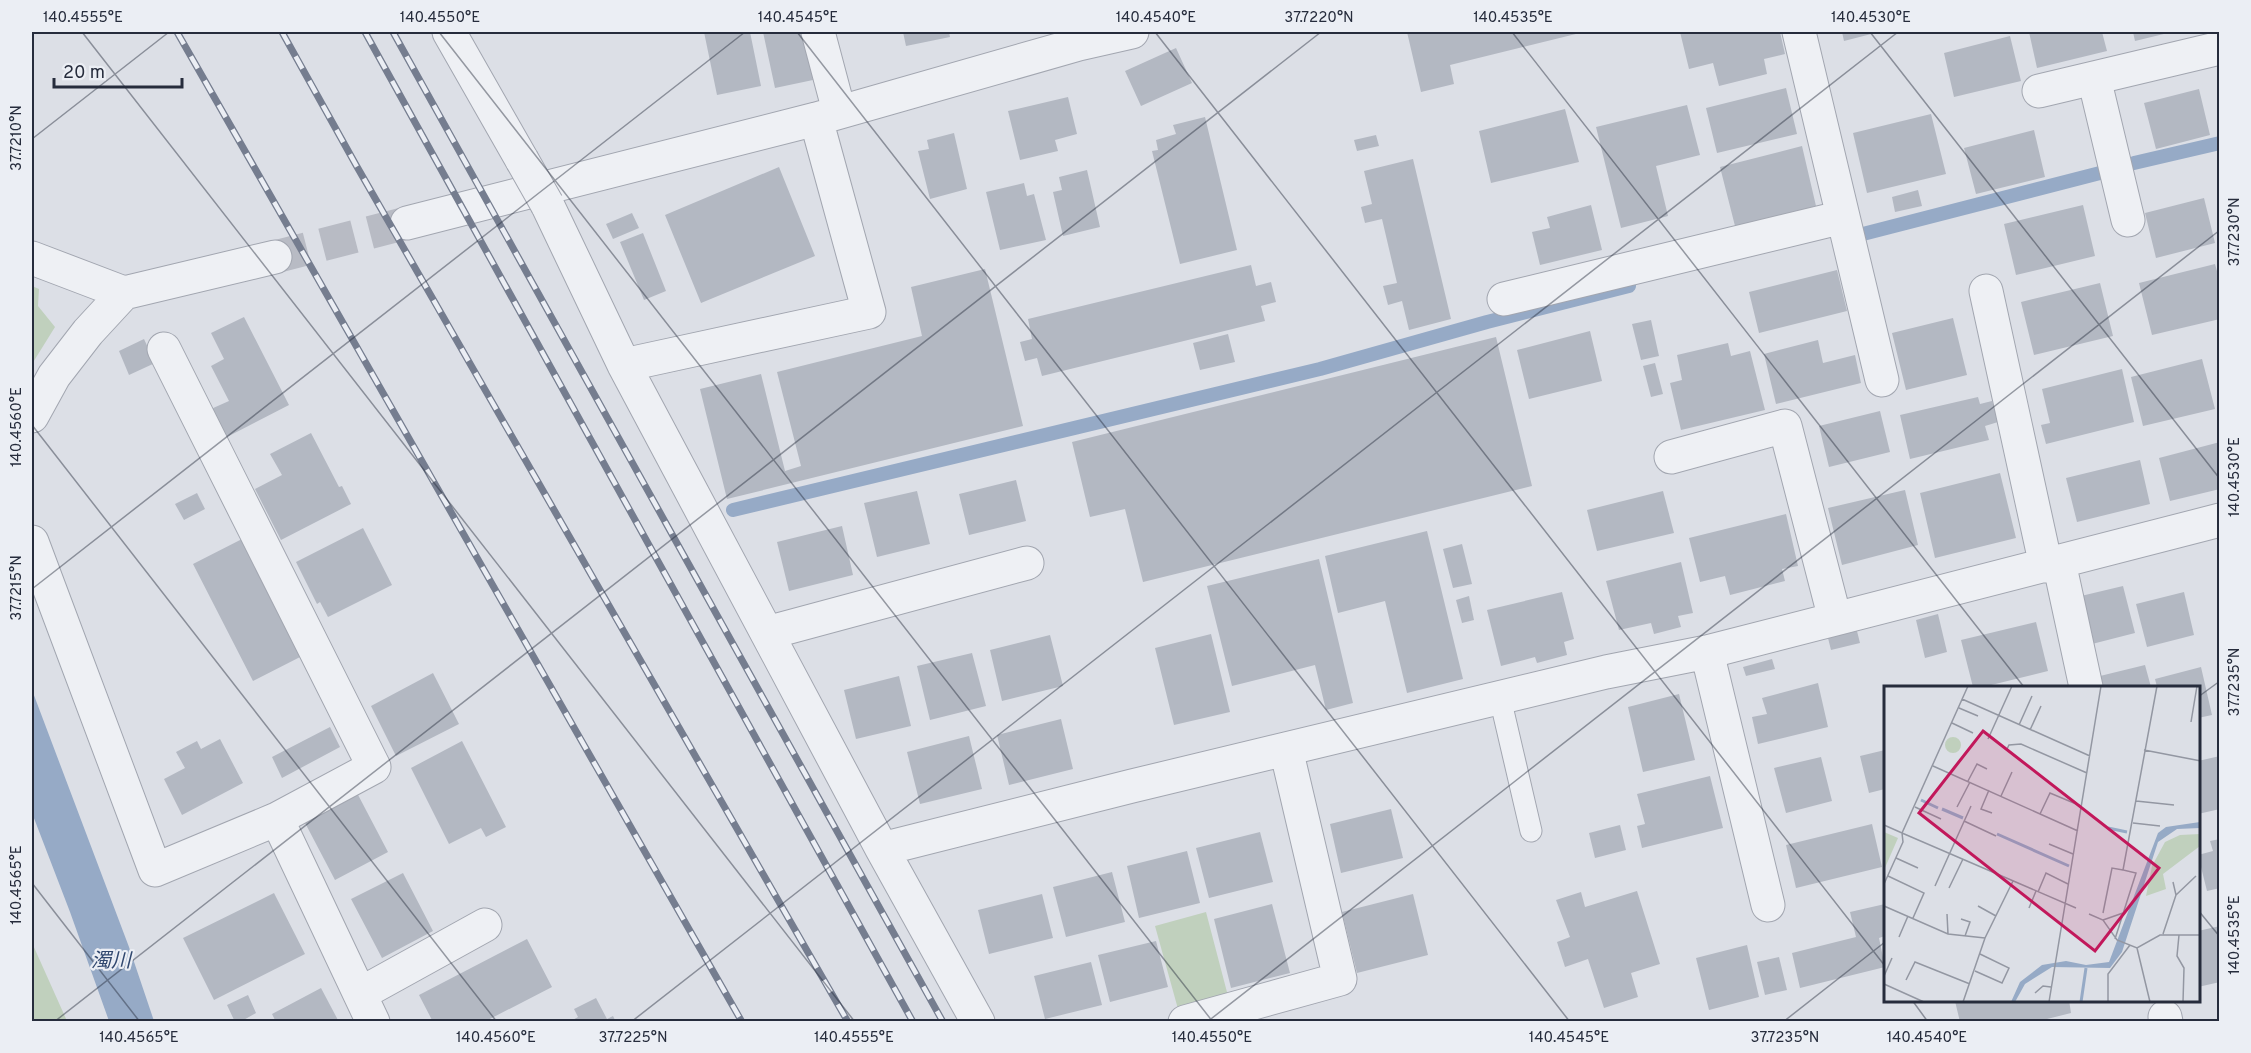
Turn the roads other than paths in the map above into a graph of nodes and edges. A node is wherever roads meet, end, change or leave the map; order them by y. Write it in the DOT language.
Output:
graph roads {
  1 [pos="449,32"];
  2 [pos="818,32"];
  3 [pos="1132,32"];
  4 [pos="1799,32"];
  5 [pos="1078,38"];
  6 [pos="2220,48"];
  7 [pos="2094,78"];
  8 [pos="2039,91"];
  9 [pos="827,115"];
  10 [pos="1843,217"];
  11 [pos="2128,220"];
  12 [pos="407,223"];
  13 [pos="275,257"];
  14 [pos="32,258"];
  15 [pos="1986,291"];
  16 [pos="124,292"];
  17 [pos="1504,299"];
  18 [pos="164,349"];
  19 [pos="624,365"];
  20 [pos="1882,380"];
  21 [pos="32,416"];
  22 [pos="1671,457"];
  23 [pos="2220,520"];
  24 [pos="32,542"];
  25 [pos="1027,564"];
  26 [pos="2052,564"];
  27 [pos="1835,619"];
  28 [pos="767,633"];
  29 [pos="1707,652"];
  30 [pos="2086,686"];
  31 [pos="1500,698"];
  32 [pos="1286,749"];
  33 [pos="277,819"];
  34 [pos="1531,831"];
  35 [pos="882,849"];
  36 [pos="1768,906"];
  37 [pos="485,925"];
  38 [pos="366,1008"];
  39 [pos="978,1022"];
  40 [pos="1185,1022"];
  1 -- 19 [label="street, bridge"];
  2 -- 9 [label="street"];
  3 -- 5 [label="street"];
  4 -- 10 [label="street"];
  5 -- 9 [label="street"];
  6 -- 7 [label="street"];
  7 -- 8 [label="street"];
  7 -- 11 [label="street"];
  9 -- 12 [label="street"];
  9 -- 19 [label="street"];
  10 -- 17 [label="street"];
  10 -- 20 [label="street"];
  13 -- 16 [label="street"];
  14 -- 16 [label="street"];
  15 -- 26 [label="street"];
  16 -- 21 [label="street"];
  18 -- 33 [label="street"];
  19 -- 28 [label="street"];
  22 -- 27 [label="street"];
  23 -- 26 [label="street"];
  24 -- 33 [label="street"];
  25 -- 28 [label="street"];
  26 -- 27 [label="street"];
  26 -- 30 [label="street"];
  27 -- 29 [label="street"];
  28 -- 35 [label="street"];
  29 -- 31 [label="street"];
  29 -- 36 [label="street"];
  31 -- 32 [label="street"];
  31 -- 34 [label="lane"];
  32 -- 35 [label="street"];
  32 -- 40 [label="street"];
  33 -- 38 [label="street"];
  35 -- 39 [label="street"];
  37 -- 38 [label="street"];
}
